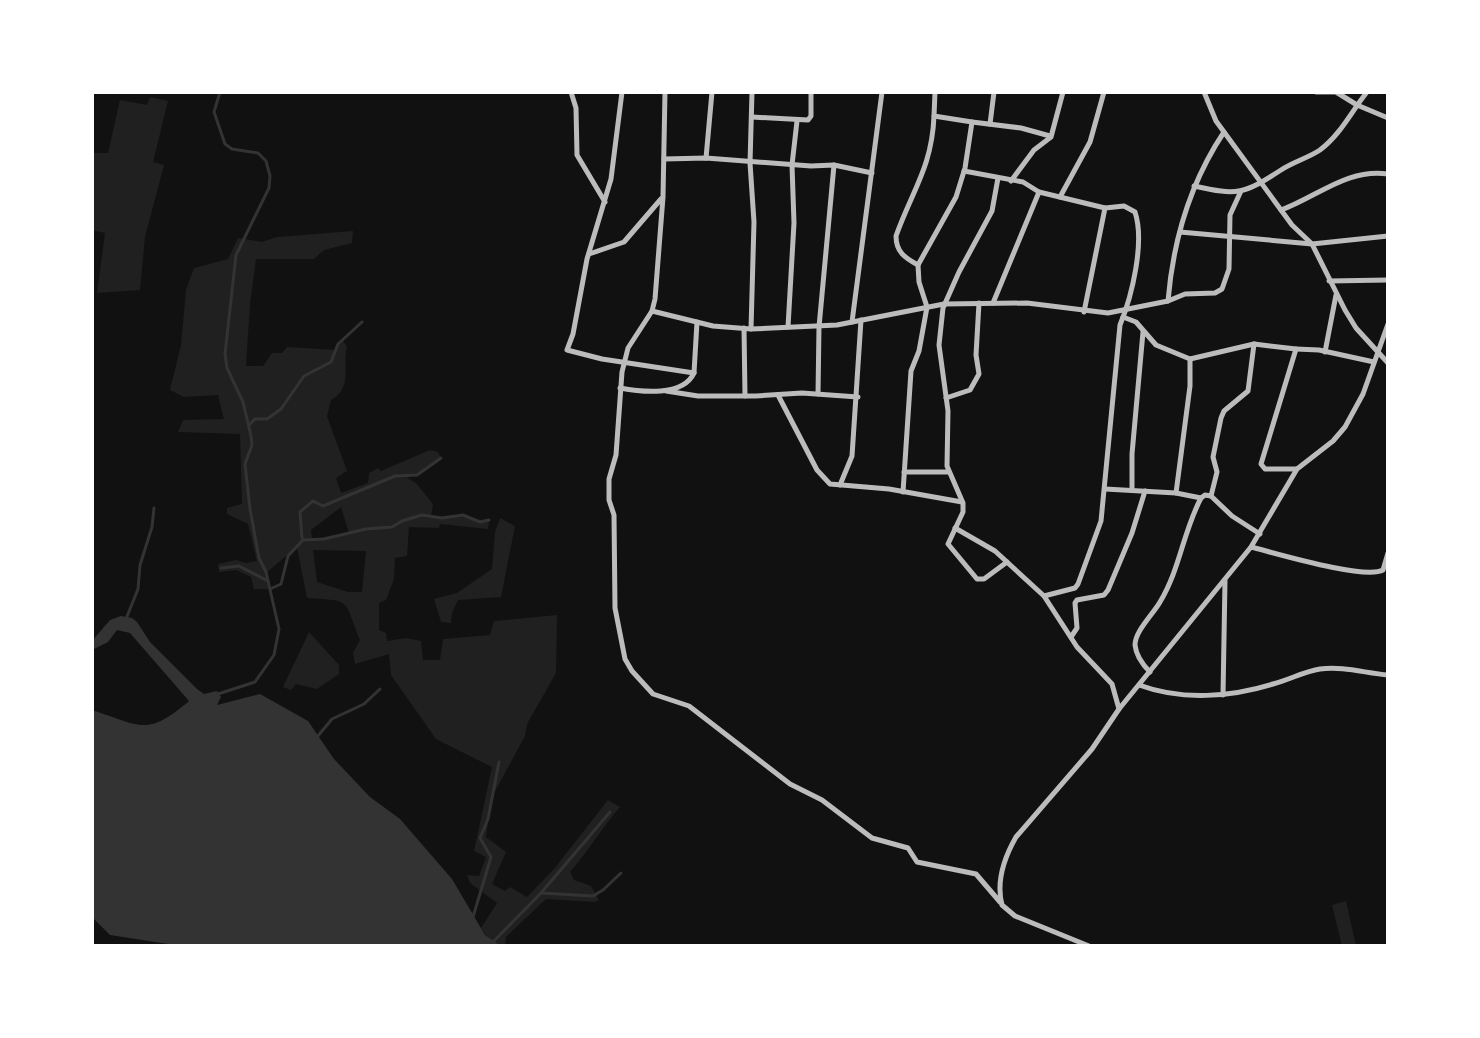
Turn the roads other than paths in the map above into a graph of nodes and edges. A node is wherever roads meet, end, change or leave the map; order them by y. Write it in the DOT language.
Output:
graph roads {
  1 [pos="571,92"];
  2 [pos="622,92"];
  3 [pos="665,92"];
  4 [pos="712,92"];
  5 [pos="752,92"];
  6 [pos="811,92"];
  7 [pos="882,92"];
  8 [pos="935,92"];
  9 [pos="994,92"];
  10 [pos="1063,92"];
  11 [pos="1104,92"];
  12 [pos="1204,92"];
  13 [pos="1316,92"];
  14 [pos="1326,92"];
  15 [pos="1367,92"];
  16 [pos="1357,105"];
  17 [pos="934,116"];
  18 [pos="752,117"];
  19 [pos="1388,118"];
  20 [pos="797,121"];
  21 [pos="972,122"];
  22 [pos="990,124"];
  23 [pos="1224,132"];
  24 [pos="1051,137"];
  25 [pos="706,158"];
  26 [pos="664,159"];
  27 [pos="750,163"];
  28 [pos="792,165"];
  29 [pos="834,165"];
  30 [pos="964,171"];
  31 [pos="872,173"];
  32 [pos="1388,174"];
  33 [pos="998,178"];
  34 [pos="1011,181"];
  35 [pos="1263,184"];
  36 [pos="1194,186"];
  37 [pos="1242,190"];
  38 [pos="1039,192"];
  39 [pos="663,197"];
  40 [pos="1060,197"];
  41 [pos="605,202"];
  42 [pos="1105,208"];
  43 [pos="1281,210"];
  44 [pos="1180,232"];
  45 [pos="1228,235"];
  46 [pos="1388,236"];
  47 [pos="1312,244"];
  48 [pos="588,255"];
  49 [pos="918,265"];
  50 [pos="1388,280"];
  51 [pos="1329,281"];
  52 [pos="1336,295"];
  53 [pos="1168,301"];
  54 [pos="979,303"];
  55 [pos="993,303"];
  56 [pos="944,304"];
  57 [pos="927,307"];
  58 [pos="1127,309"];
  59 [pos="652,311"];
  60 [pos="1084,312"];
  61 [pos="1123,317"];
  62 [pos="861,320"];
  63 [pos="697,322"];
  64 [pos="852,322"];
  65 [pos="1388,324"];
  66 [pos="788,327"];
  67 [pos="819,327"];
  68 [pos="748,328"];
  69 [pos="1143,331"];
  70 [pos="1254,344"];
  71 [pos="1296,349"];
  72 [pos="1325,352"];
  73 [pos="1377,352"];
  74 [pos="1190,359"];
  75 [pos="1374,362"];
  76 [pos="624,363"];
  77 [pos="1388,363"];
  78 [pos="694,373"];
  79 [pos="620,388"];
  80 [pos="666,391"];
  81 [pos="818,394"];
  82 [pos="778,395"];
  83 [pos="745,396"];
  84 [pos="858,397"];
  85 [pos="946,398"];
  86 [pos="1297,469"];
  87 [pos="904,472"];
  88 [pos="948,472"];
  89 [pos="840,486"];
  90 [pos="1104,489"];
  91 [pos="1132,490"];
  92 [pos="1145,491"];
  93 [pos="903,492"];
  94 [pos="1176,493"];
  95 [pos="1211,496"];
  96 [pos="1201,498"];
  97 [pos="963,503"];
  98 [pos="955,528"];
  99 [pos="1260,534"];
  100 [pos="1251,547"];
  101 [pos="1388,553"];
  102 [pos="1007,562"];
  103 [pos="1225,580"];
  104 [pos="1044,596"];
  105 [pos="1071,638"];
  106 [pos="1150,672"];
  107 [pos="1388,675"];
  108 [pos="1139,685"];
  109 [pos="1223,695"];
  110 [pos="1119,709"];
  111 [pos="1000,902"];
  112 [pos="1089,946"];
  1 -- 41 [label="street"];
  2 -- 41 [label="street"];
  3 -- 26 [label="street"];
  4 -- 25 [label="street"];
  5 -- 18 [label="street"];
  6 -- 20 [label="street"];
  7 -- 31 [label="street"];
  8 -- 17 [label="street"];
  9 -- 22 [label="street"];
  10 -- 24 [label="street"];
  11 -- 40 [label="street"];
  12 -- 23 [label="street"];
  13 -- 14 [label="street"];
  14 -- 16 [label="street"];
  15 -- 16 [label="street"];
  16 -- 19 [label="street"];
  16 -- 35 [label="street"];
  17 -- 21 [label="street"];
  17 -- 49 [label="street"];
  18 -- 20 [label="street"];
  18 -- 27 [label="street"];
  20 -- 28 [label="street"];
  21 -- 22 [label="street"];
  21 -- 30 [label="street"];
  22 -- 24 [label="street"];
  23 -- 35 [label="street"];
  23 -- 36 [label="street"];
  24 -- 34 [label="street"];
  25 -- 26 [label="street"];
  25 -- 27 [label="street"];
  26 -- 39 [label="street"];
  27 -- 28 [label="street"];
  27 -- 68 [label="street"];
  28 -- 29 [label="street"];
  28 -- 66 [label="street"];
  29 -- 31 [label="street"];
  29 -- 67 [label="street"];
  30 -- 33 [label="street"];
  30 -- 49 [label="street"];
  31 -- 64 [label="street"];
  32 -- 43 [label="street"];
  33 -- 34 [label="street"];
  33 -- 56 [label="street"];
  34 -- 38 [label="street"];
  35 -- 37 [label="street"];
  35 -- 43 [label="street"];
  36 -- 37 [label="street"];
  36 -- 44 [label="street"];
  37 -- 45 [label="street"];
  38 -- 40 [label="street"];
  38 -- 55 [label="street"];
  39 -- 48 [label="street"];
  39 -- 59 [label="street"];
  40 -- 42 [label="street"];
  41 -- 48 [label="street"];
  42 -- 58 [label="street"];
  42 -- 60 [label="street"];
  43 -- 47 [label="street"];
  44 -- 45 [label="street"];
  44 -- 53 [label="street"];
  45 -- 47 [label="street"];
  45 -- 53 [label="street"];
  46 -- 47 [label="street"];
  47 -- 51 [label="street"];
  48 -- 76 [label="street"];
  49 -- 57 [label="street"];
  50 -- 51 [label="street"];
  51 -- 52 [label="street"];
  52 -- 72 [label="street"];
  52 -- 73 [label="street"];
  53 -- 58 [label="street"];
  54 -- 55 [label="street"];
  54 -- 56 [label="street"];
  54 -- 85 [label="street"];
  55 -- 60 [label="street"];
  56 -- 57 [label="street"];
  56 -- 85 [label="street"];
  57 -- 62 [label="street"];
  57 -- 87 [label="street"];
  58 -- 60 [label="street"];
  58 -- 61 [label="street"];
  59 -- 63 [label="street"];
  59 -- 76 [label="street"];
  61 -- 69 [label="street"];
  61 -- 90 [label="street"];
  62 -- 64 [label="street"];
  62 -- 84 [label="street"];
  63 -- 68 [label="street"];
  63 -- 78 [label="street"];
  64 -- 67 [label="street"];
  65 -- 73 [label="street"];
  66 -- 67 [label="street"];
  66 -- 68 [label="street"];
  67 -- 81 [label="street"];
  68 -- 83 [label="street"];
  69 -- 74 [label="street"];
  69 -- 91 [label="street"];
  70 -- 71 [label="street"];
  70 -- 74 [label="street"];
  70 -- 95 [label="street"];
  71 -- 72 [label="street"];
  71 -- 86 [label="street"];
  72 -- 75 [label="street"];
  73 -- 75 [label="street"];
  73 -- 77 [label="street"];
  74 -- 94 [label="street"];
  75 -- 86 [label="street"];
  76 -- 78 [label="street"];
  76 -- 79 [label="street"];
  78 -- 80 [label="street"];
  79 -- 80 [label="street"];
  79 -- 111 [label="street"];
  80 -- 83 [label="street"];
  81 -- 82 [label="street"];
  81 -- 84 [label="street"];
  82 -- 83 [label="street"];
  82 -- 89 [label="street"];
  84 -- 89 [label="street"];
  85 -- 88 [label="street"];
  86 -- 99 [label="street"];
  87 -- 88 [label="street"];
  87 -- 93 [label="street"];
  88 -- 97 [label="street"];
  89 -- 93 [label="street"];
  90 -- 91 [label="street"];
  90 -- 104 [label="street"];
  91 -- 92 [label="street"];
  92 -- 94 [label="street"];
  92 -- 105 [label="street"];
  93 -- 97 [label="street"];
  94 -- 96 [label="street"];
  95 -- 96 [label="street"];
  95 -- 99 [label="street"];
  96 -- 106 [label="street"];
  97 -- 98 [label="street"];
  98 -- 102 [label="street"];
  98 -- 102 [label="street"];
  99 -- 100 [label="street"];
  100 -- 101 [label="street"];
  100 -- 103 [label="street"];
  102 -- 104 [label="street"];
  103 -- 106 [label="street"];
  103 -- 109 [label="street"];
  104 -- 105 [label="street"];
  105 -- 110 [label="street"];
  106 -- 108 [label="street"];
  107 -- 109 [label="street"];
  108 -- 109 [label="street"];
  108 -- 110 [label="street"];
  110 -- 111 [label="street"];
  111 -- 112 [label="street"];
}
